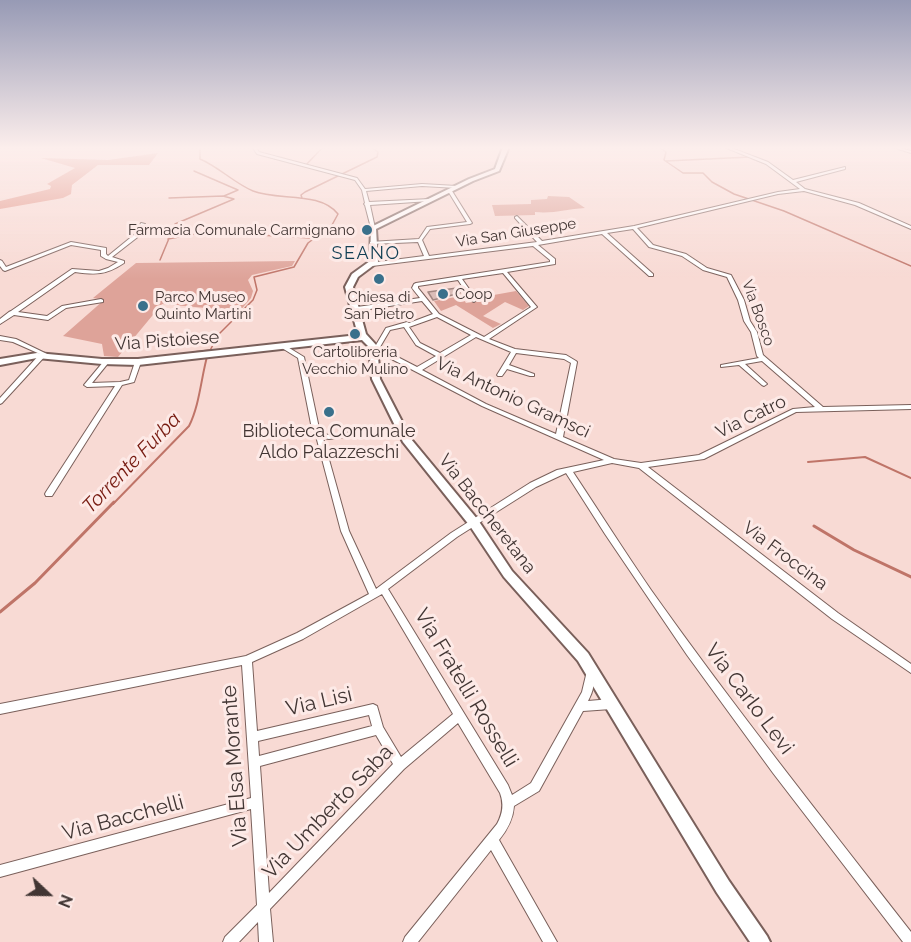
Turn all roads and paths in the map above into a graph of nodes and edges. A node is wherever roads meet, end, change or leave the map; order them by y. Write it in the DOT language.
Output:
graph roads {
  1 [pos="364,190"];
  2 [pos="450,191"];
  3 [pos="796,191"];
  4 [pos="808,191"];
  5 [pos="430,200"];
  6 [pos="366,204"];
  7 [pos="517,217"];
  8 [pos="143,224"];
  9 [pos="634,227"];
  10 [pos="373,228"];
  11 [pos="911,228"];
  12 [pos="603,232"];
  13 [pos="420,240"];
  14 [pos="372,243"];
  15 [pos="541,243"];
  16 [pos="534,244"];
  17 [pos="108,258"];
  18 [pos="427,258"];
  19 [pos="0,262"];
  20 [pos="374,265"];
  21 [pos="504,271"];
  22 [pos="651,275"];
  23 [pos="459,278"];
  24 [pos="423,299"];
  25 [pos="474,300"];
  26 [pos="101,301"];
  27 [pos="357,309"];
  28 [pos="11,313"];
  29 [pos="437,315"];
  30 [pos="0,322"];
  31 [pos="407,325"];
  32 [pos="475,335"];
  33 [pos="364,337"];
  34 [pos="0,338"];
  35 [pos="484,339"];
  36 [pos="26,345"];
  37 [pos="279,348"];
  38 [pos="374,348"];
  39 [pos="298,350"];
  40 [pos="514,351"];
  41 [pos="31,354"];
  42 [pos="44,354"];
  43 [pos="439,355"];
  44 [pos="763,359"];
  45 [pos="0,362"];
  46 [pos="105,362"];
  47 [pos="138,362"];
  48 [pos="740,363"];
  49 [pos="301,365"];
  50 [pos="505,366"];
  51 [pos="723,366"];
  52 [pos="417,370"];
  53 [pos="500,375"];
  54 [pos="532,375"];
  55 [pos="120,384"];
  56 [pos="764,384"];
  57 [pos="13,387"];
  58 [pos="0,393"];
  59 [pos="0,402"];
  60 [pos="911,407"];
  61 [pos="820,408"];
  62 [pos="400,428"];
  63 [pos="322,436"];
  64 [pos="559,438"];
  65 [pos="612,461"];
  66 [pos="641,466"];
  67 [pos="567,470"];
  68 [pos="49,494"];
  69 [pos="474,523"];
  70 [pos="379,592"];
  71 [pos="247,660"];
  72 [pos="911,669"];
  73 [pos="590,670"];
  74 [pos="611,704"];
  75 [pos="581,706"];
  76 [pos="0,709"];
  77 [pos="458,716"];
  78 [pos="378,729"];
  79 [pos="254,737"];
  80 [pos="255,762"];
  81 [pos="400,765"];
  82 [pos="256,802"];
  83 [pos="509,806"];
  84 [pos="492,840"];
  85 [pos="0,871"];
  86 [pos="264,906"];
  87 [pos="230,942"];
  88 [pos="266,942"];
  89 [pos="410,942"];
  90 [pos="550,942"];
  91 [pos="761,942"];
  92 [pos="911,942"];
  1 -- 6 [label="street"];
  2 -- 5 [label="street"];
  2 -- 13 [label="street"];
  3 -- 9 [label="street, Via San Giuseppe"];
  4 -- 11 [label="street"];
  5 -- 6 [label="street"];
  5 -- 10 [label="street"];
  6 -- 10 [label="street"];
  7 -- 15 [label="street"];
  8 -- 17 [label="street"];
  9 -- 12 [label="street, Via San Giuseppe"];
  9 -- 44 [label="street, Via Bosco"];
  10 -- 14 [label="street"];
  12 -- 15 [label="street, Via San Giuseppe"];
  12 -- 22 [label="street"];
  13 -- 14 [label="street"];
  13 -- 18 [label="street"];
  14 -- 20 [label="street"];
  15 -- 16 [label="street, Via San Giuseppe"];
  16 -- 18 [label="street, Via San Giuseppe"];
  16 -- 21 [label="street"];
  17 -- 19 [label="street"];
  17 -- 28 [label="street"];
  18 -- 20 [label="street, Via San Giuseppe"];
  20 -- 27 [label="street"];
  21 -- 23 [label="street"];
  21 -- 35 [label="street"];
  23 -- 24 [label="street"];
  23 -- 25 [label="street"];
  24 -- 27 [label="street"];
  24 -- 29 [label="street"];
  26 -- 28 [label="street"];
  27 -- 33 [label="street"];
  28 -- 30 [label="street"];
  29 -- 31 [label="street"];
  29 -- 32 [label="street"];
  31 -- 38 [label="street"];
  31 -- 43 [label="street"];
  32 -- 35 [label="street"];
  32 -- 43 [label="street"];
  33 -- 38 [label="street"];
  33 -- 39 [label="street, Via Pistoiese"];
  34 -- 36 [label="street"];
  35 -- 40 [label="street"];
  36 -- 41 [label="street"];
  36 -- 42 [label="street"];
  37 -- 39 [label="street, Via Pistoiese"];
  37 -- 47 [label="street, Via Pistoiese"];
  37 -- 49 [label="street"];
  38 -- 52 [label="street, Via Antonio Gramsci"];
  38 -- 62 [label="street, Via Baccheretana"];
  39 -- 49 [label="street, Via Fratelli Rosselli"];
  40 -- 50 [label="street"];
  40 -- 64 [label="street"];
  41 -- 42 [label="street, Via Pistoiese"];
  41 -- 45 [label="street, Via Pistoiese"];
  42 -- 46 [label="street, Via Pistoiese"];
  42 -- 57 [label="street"];
  43 -- 52 [label="street"];
  44 -- 48 [label="street"];
  44 -- 61 [label="street, Via Bosco"];
  46 -- 47 [label="street, Via Pistoiese"];
  46 -- 55 [label="street"];
  47 -- 55 [label="street"];
  48 -- 51 [label="street"];
  48 -- 56 [label="street"];
  49 -- 63 [label="street, Via Fratelli Rosselli"];
  50 -- 53 [label="street"];
  50 -- 54 [label="street"];
  52 -- 64 [label="street, Via Antonio Gramsci"];
  55 -- 68 [label="street"];
  57 -- 58 [label="street"];
  57 -- 59 [label="street"];
  60 -- 61 [label="street, Via Catro"];
  61 -- 66 [label="street, Via Catro"];
  62 -- 63 [label="street"];
  62 -- 69 [label="street, Via Baccheretana"];
  63 -- 70 [label="street, Via Fratelli Rosselli"];
  64 -- 65 [label="street, Via Antonio Gramsci"];
  65 -- 66 [label="street, Via Antonio Gramsci"];
  65 -- 67 [label="street"];
  66 -- 72 [label="street, Via Froccina"];
  67 -- 69 [label="street"];
  67 -- 92 [label="street, Via Carlo Levi"];
  69 -- 70 [label="street"];
  69 -- 73 [label="street, Via Baccheretana"];
  70 -- 71 [label="street"];
  70 -- 77 [label="street, Via Fratelli Rosselli"];
  71 -- 76 [label="street"];
  71 -- 79 [label="street, Via Elsa Morante"];
  73 -- 74 [label="street, Via Baccheretana"];
  73 -- 75 [label="street"];
  74 -- 75 [label="street"];
  74 -- 91 [label="street, Via Baccheretana"];
  75 -- 83 [label="street"];
  77 -- 81 [label="street, Via Umberto Saba"];
  77 -- 83 [label="street, Via Fratelli Rosselli"];
  78 -- 79 [label="street, Via Lisi"];
  78 -- 80 [label="street"];
  78 -- 81 [label="street, Via Lisi"];
  79 -- 80 [label="street, Via Elsa Morante"];
  80 -- 82 [label="street, Via Elsa Morante"];
  81 -- 86 [label="street, Via Umberto Saba"];
  82 -- 85 [label="street, Via Bacchelli"];
  82 -- 86 [label="street, Via Elsa Morante"];
  83 -- 84 [label="street"];
  84 -- 89 [label="street"];
  84 -- 90 [label="street"];
  86 -- 87 [label="street, Via Umberto Saba"];
  86 -- 88 [label="street, Via Elsa Morante"];
}
